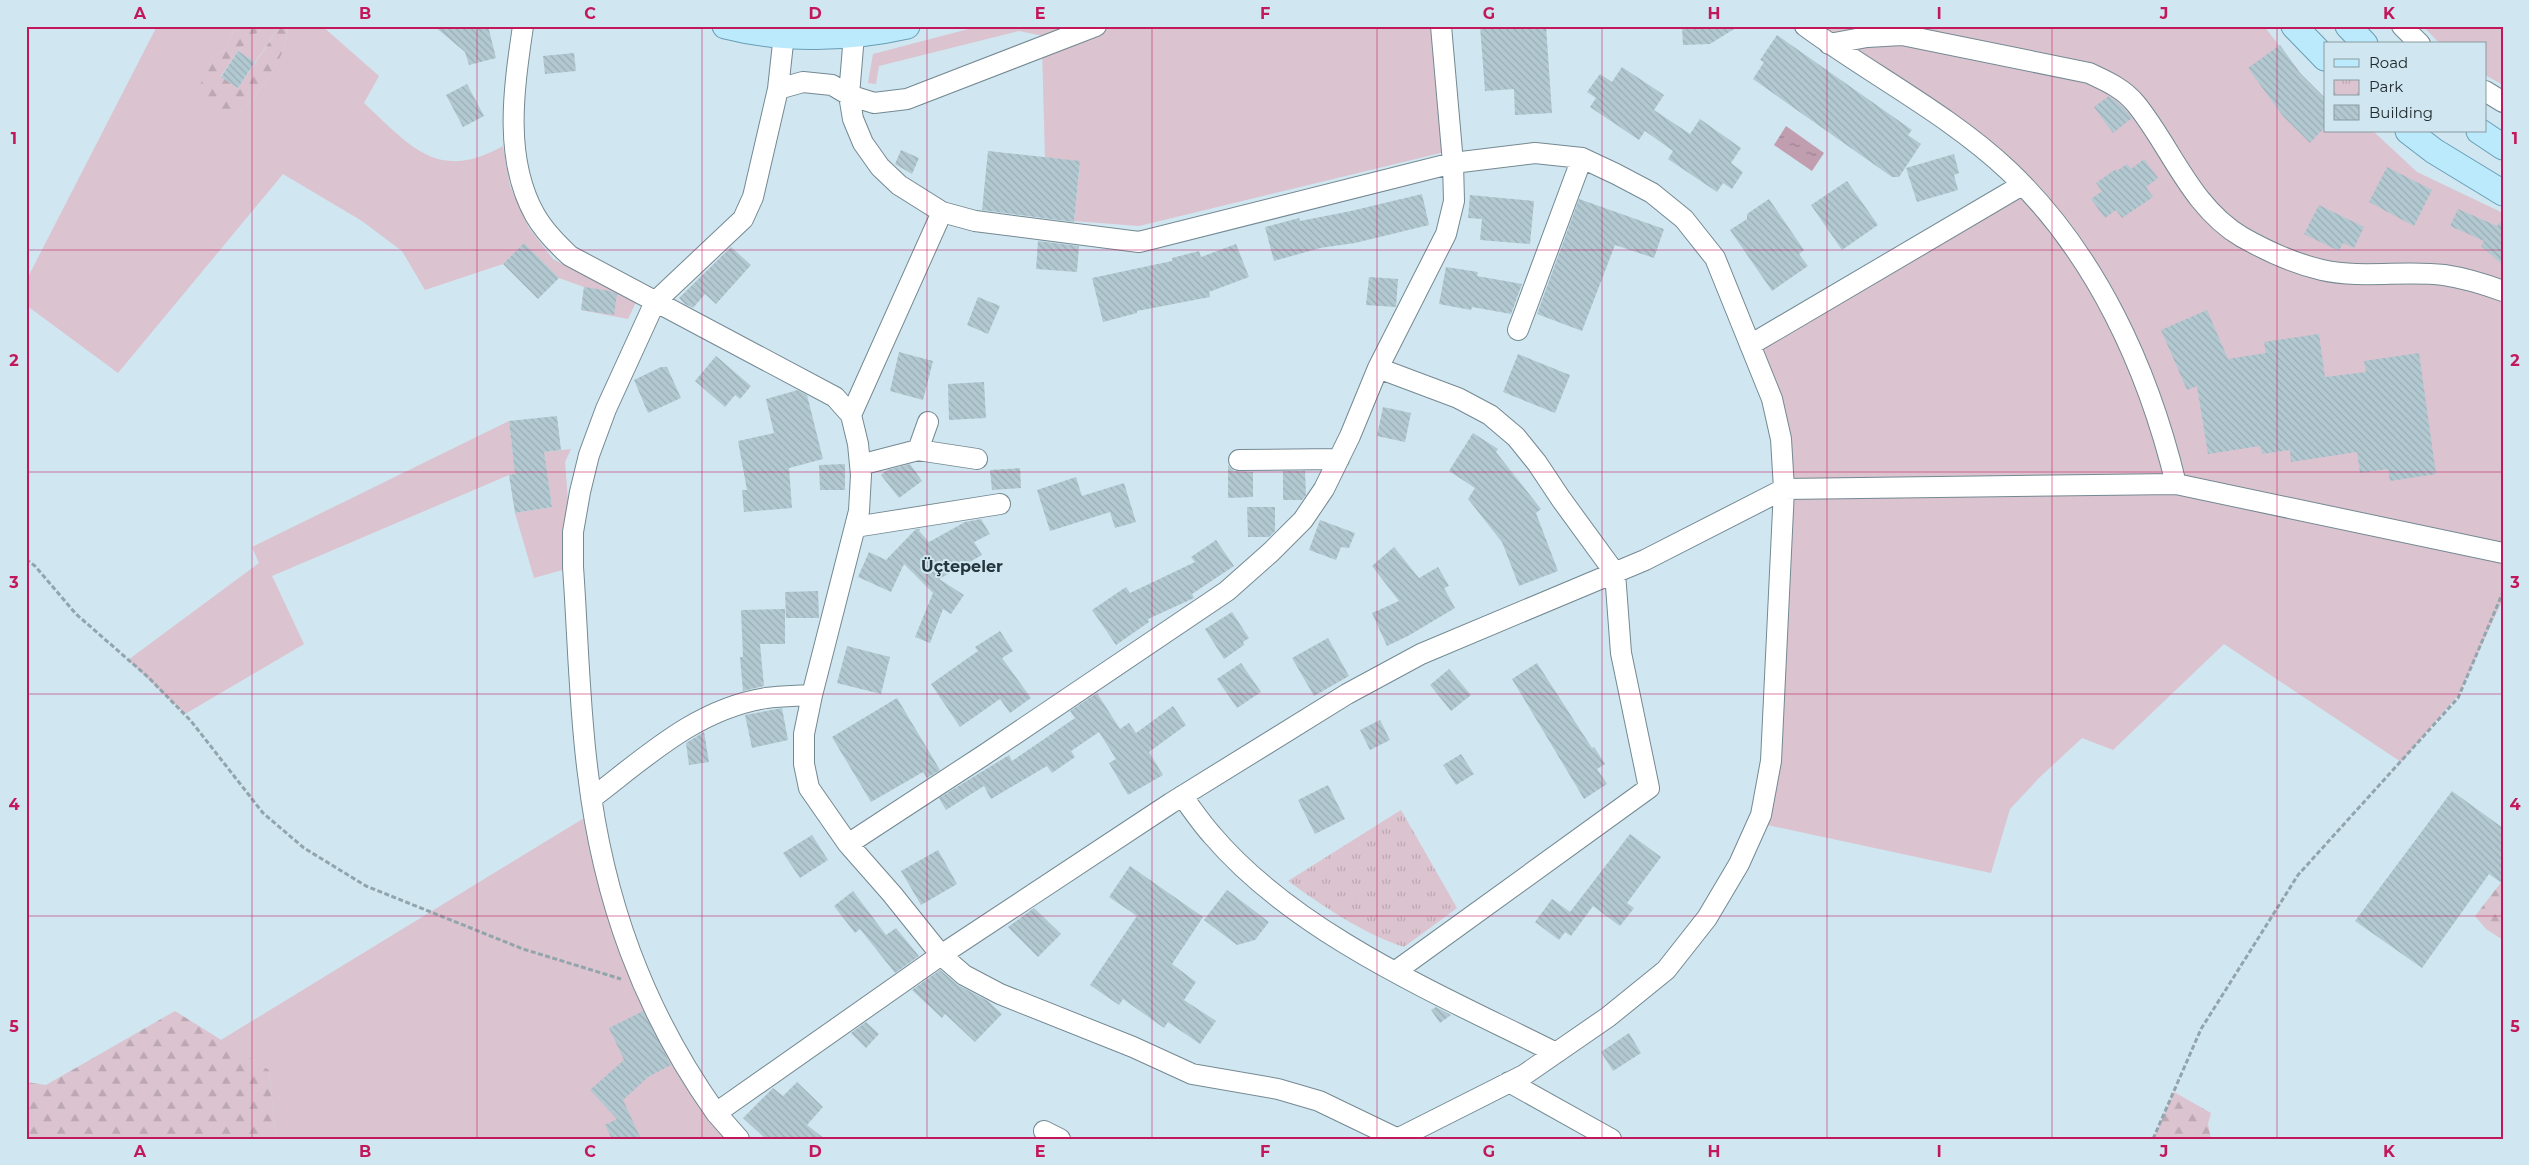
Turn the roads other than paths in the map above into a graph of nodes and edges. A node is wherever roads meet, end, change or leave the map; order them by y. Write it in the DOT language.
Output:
graph roads {
  1 [pos="523,26"];
  2 [pos="725,26"];
  3 [pos="907,26"];
  4 [pos="1096,26"];
  5 [pos="1441,26"];
  6 [pos="1805,26"];
  7 [pos="2294,26"];
  8 [pos="2348,26"];
  9 [pos="2402,26"];
  10 [pos="857,31"];
  11 [pos="795,32"];
  12 [pos="2363,42"];
  13 [pos="2418,42"];
  14 [pos="1829,44"];
  15 [pos="2324,57"];
  16 [pos="778,90"];
  17 [pos="2486,92"];
  18 [pos="850,95"];
  19 [pos="2503,102"];
  20 [pos="2409,132"];
  21 [pos="2480,132"];
  22 [pos="2503,147"];
  23 [pos="1582,158"];
  24 [pos="1453,163"];
  25 [pos="2022,185"];
  26 [pos="2503,193"];
  27 [pos="942,212"];
  28 [pos="2503,291"];
  29 [pos="655,302"];
  30 [pos="1518,330"];
  31 [pos="1750,345"];
  32 [pos="1378,368"];
  33 [pos="851,415"];
  34 [pos="928,422"];
  35 [pos="918,450"];
  36 [pos="978,459"];
  37 [pos="1339,459"];
  38 [pos="1239,460"];
  39 [pos="860,465"];
  40 [pos="2176,484"];
  41 [pos="1784,489"];
  42 [pos="1000,504"];
  43 [pos="855,526"];
  44 [pos="2503,553"];
  45 [pos="1615,573"];
  46 [pos="812,695"];
  47 [pos="1182,796"];
  48 [pos="592,798"];
  49 [pos="848,844"];
  50 [pos="941,955"];
  51 [pos="1396,971"];
  52 [pos="1556,1052"];
  53 [pos="1509,1082"];
  54 [pos="716,1113"];
  55 [pos="1398,1138"];
  56 [pos="739,1139"];
  57 [pos="1611,1139"];
  1 -- 29 [label="street"];
  2 -- 11 [label="main road"];
  3 -- 10 [label="main road"];
  4 -- 18 [label="street"];
  5 -- 24 [label="street"];
  6 -- 14 [label="street"];
  7 -- 15 [label="main road"];
  8 -- 12 [label="main road"];
  9 -- 13 [label="street"];
  10 -- 11 [label="main road"];
  10 -- 18 [label="street"];
  11 -- 16 [label="street"];
  14 -- 25 [label="street"];
  14 -- 28 [label="street"];
  16 -- 18 [label="street"];
  16 -- 29 [label="street"];
  17 -- 19 [label="street"];
  18 -- 27 [label="street"];
  20 -- 26 [label="main road"];
  21 -- 22 [label="main road"];
  23 -- 24 [label="street"];
  23 -- 30 [label="street"];
  23 -- 31 [label="street"];
  24 -- 27 [label="street"];
  24 -- 32 [label="street"];
  25 -- 31 [label="street"];
  25 -- 40 [label="street"];
  27 -- 33 [label="street"];
  29 -- 33 [label="street"];
  29 -- 48 [label="street"];
  31 -- 41 [label="street"];
  32 -- 37 [label="street"];
  32 -- 45 [label="street"];
  33 -- 39 [label="street"];
  34 -- 35 [label="street"];
  35 -- 36 [label="street"];
  35 -- 39 [label="street"];
  37 -- 38 [label="street"];
  37 -- 49 [label="street"];
  39 -- 43 [label="street"];
  40 -- 41 [label="street"];
  40 -- 44 [label="street"];
  41 -- 45 [label="street"];
  41 -- 52 [label="street"];
  42 -- 43 [label="street"];
  43 -- 46 [label="street"];
  45 -- 47 [label="street"];
  45 -- 51 [label="street"];
  46 -- 48 [label="street"];
  46 -- 49 [label="street"];
  47 -- 50 [label="street"];
  47 -- 51 [label="street"];
  48 -- 54 [label="street"];
  49 -- 50 [label="street"];
  50 -- 54 [label="street"];
  50 -- 55 [label="street"];
  51 -- 52 [label="street"];
  52 -- 53 [label="street"];
  53 -- 55 [label="street"];
  53 -- 57 [label="street"];
  54 -- 56 [label="street"];
}
